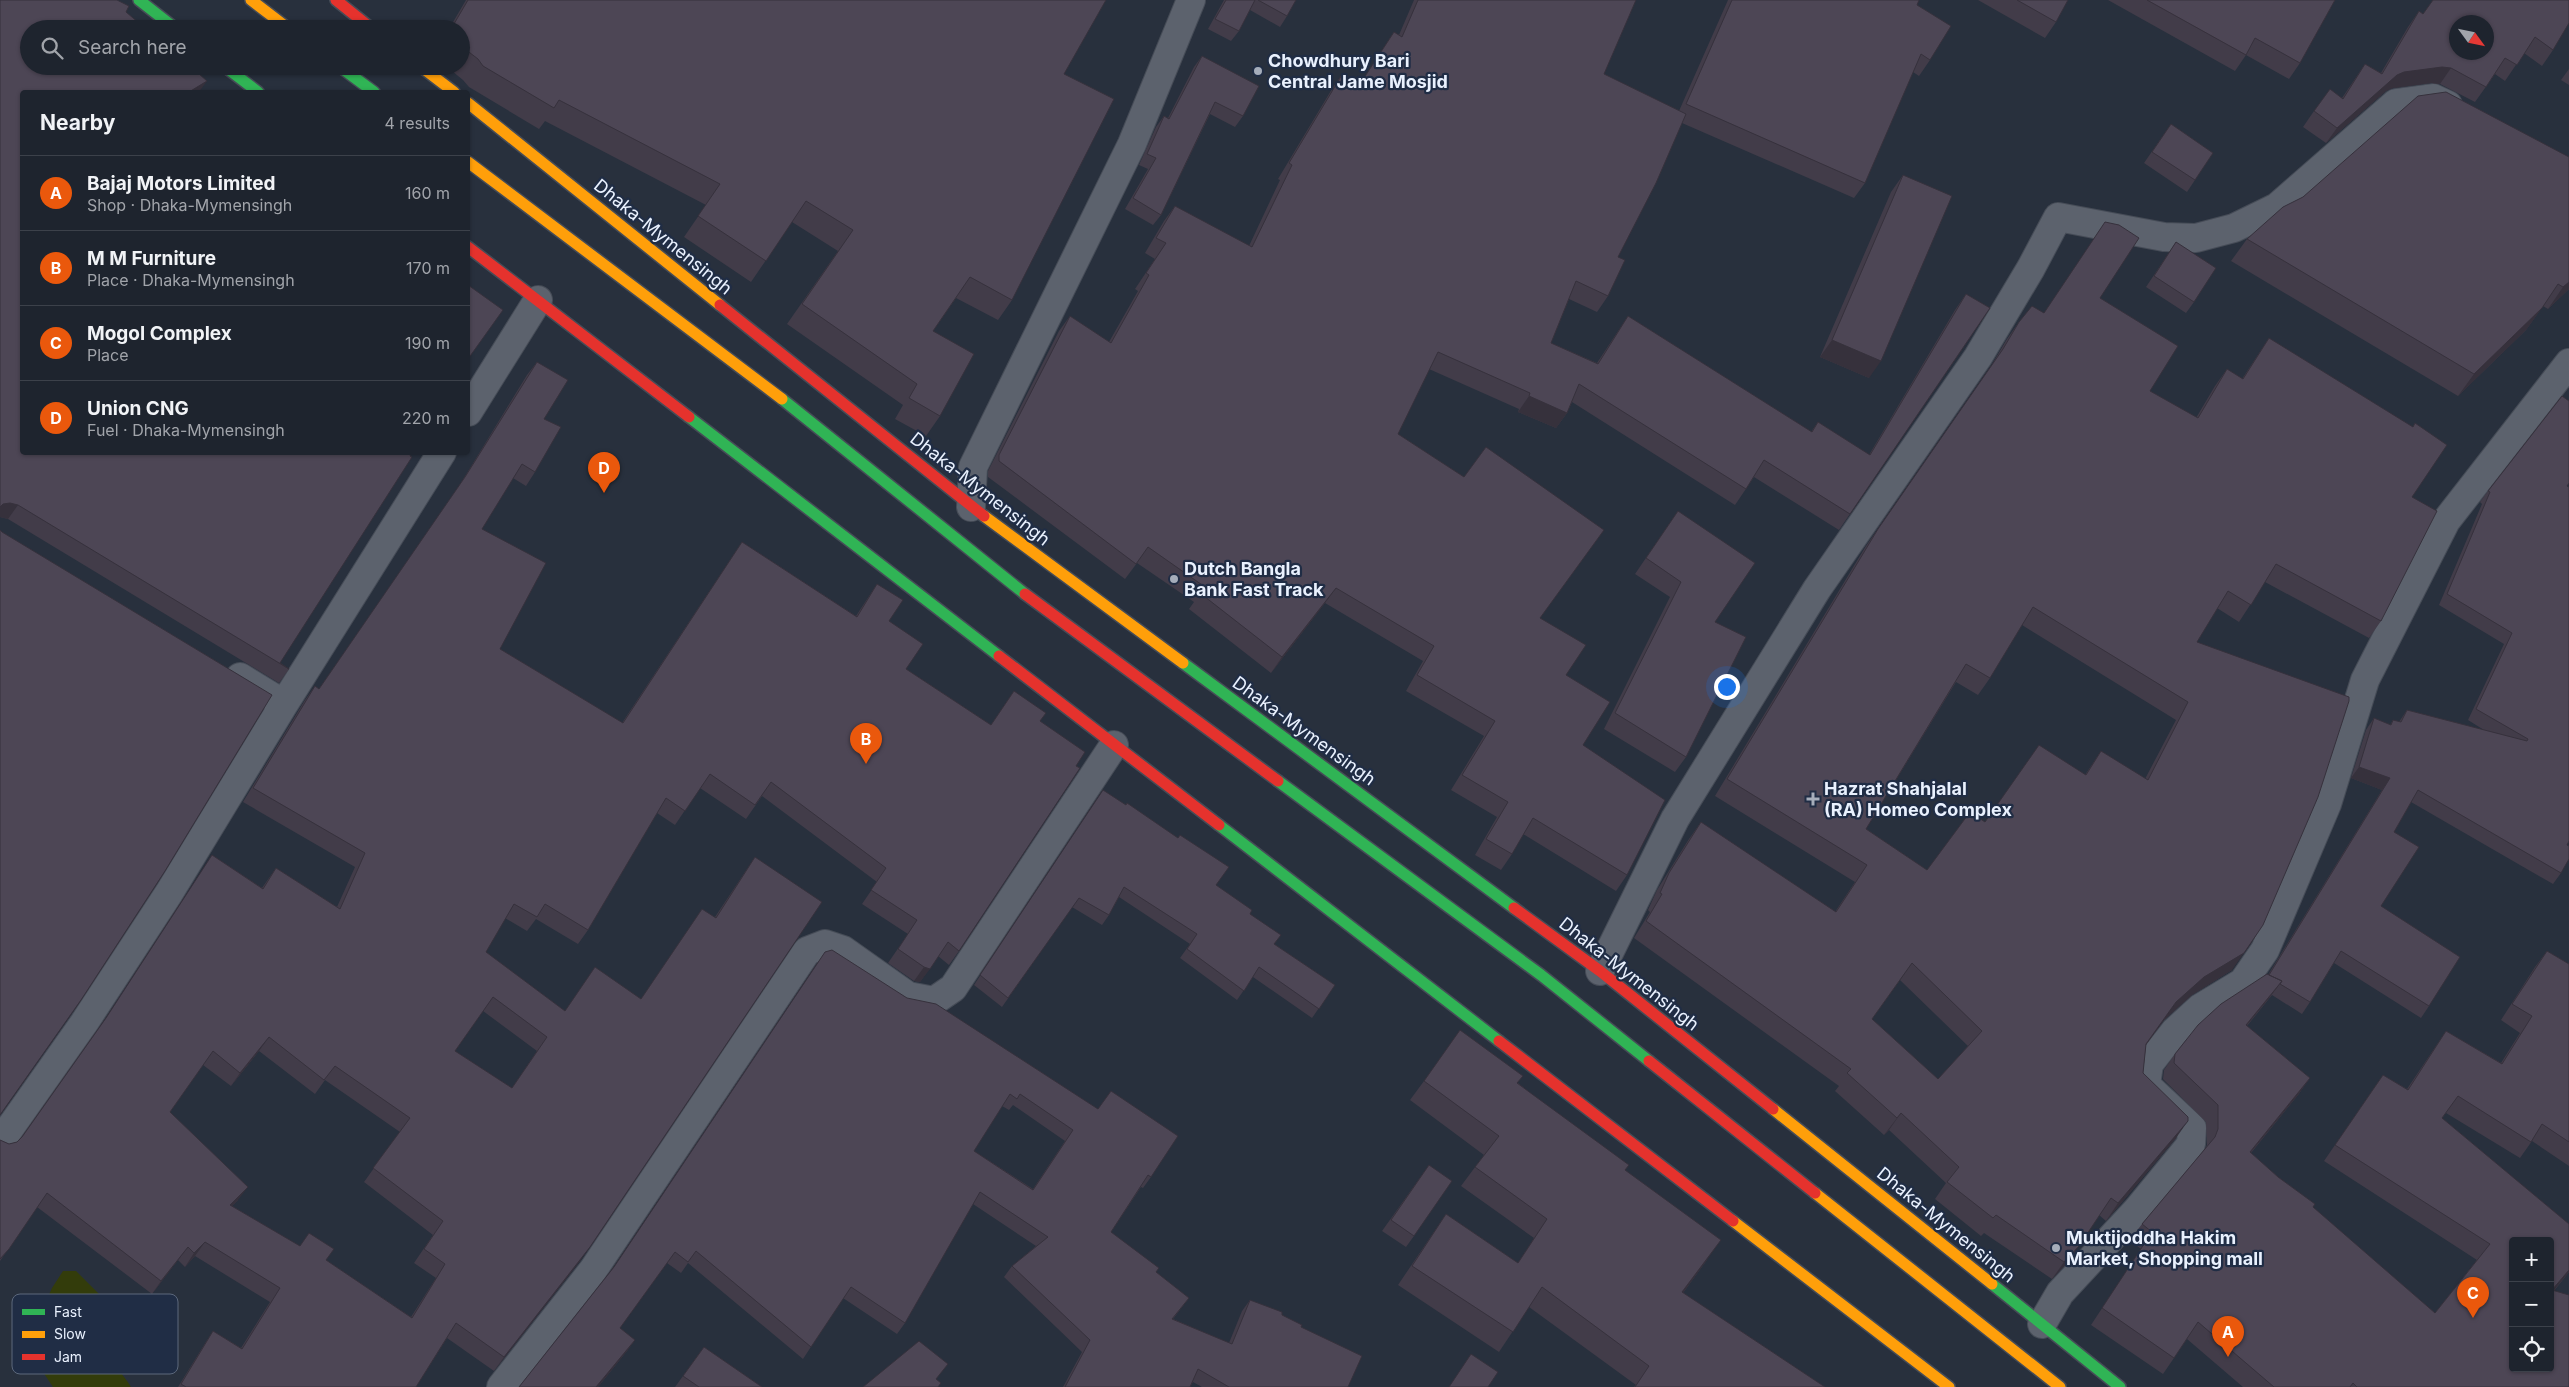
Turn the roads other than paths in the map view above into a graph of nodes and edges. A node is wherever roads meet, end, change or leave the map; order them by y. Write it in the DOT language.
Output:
graph roads {
  1 [pos="139,0"];
  2 [pos="251,0"];
  3 [pos="336,0"];
  4 [pos="1191,0"];
  5 [pos="165,20"];
  6 [pos="277,20"];
  7 [pos="361,20"];
  8 [pos="236,75"];
  9 [pos="351,75"];
  10 [pos="432,75"];
  11 [pos="255,90"];
  12 [pos="371,90"];
  13 [pos="451,90"];
  14 [pos="470,105"];
  15 [pos="2467,114"];
  16 [pos="470,163"];
  17 [pos="470,249"];
  18 [pos="538,300"];
  19 [pos="2569,363"];
  20 [pos="470,409"];
  21 [pos="440,455"];
  22 [pos="971,507"];
  23 [pos="217,664"];
  24 [pos="284,704"];
  25 [pos="1114,745"];
  26 [pos="1600,971"];
  27 [pos="0,1142"];
  28 [pos="2042,1324"];
  29 [pos="501,1387"];
  30 [pos="1949,1387"];
  31 [pos="2060,1387"];
  32 [pos="2120,1387"];
  1 -- 5 [label="highway"];
  2 -- 6 [label="highway"];
  3 -- 7 [label="highway"];
  4 -- 22 [label="street"];
  8 -- 11 [label="highway"];
  9 -- 12 [label="highway"];
  10 -- 13 [label="highway"];
  14 -- 22 [label="highway, Dhaka-Mymensingh"];
  15 -- 26 [label="street"];
  16 -- 31 [label="highway"];
  17 -- 18 [label="highway"];
  18 -- 20 [label="street"];
  18 -- 25 [label="highway"];
  19 -- 28 [label="street"];
  21 -- 24 [label="street"];
  22 -- 26 [label="highway, Dhaka-Mymensingh"];
  23 -- 24 [label="street"];
  24 -- 27 [label="street"];
  25 -- 29 [label="street"];
  25 -- 30 [label="highway"];
  26 -- 28 [label="highway, Dhaka-Mymensingh"];
  28 -- 32 [label="highway, Dhaka-Mymensingh"];
}
